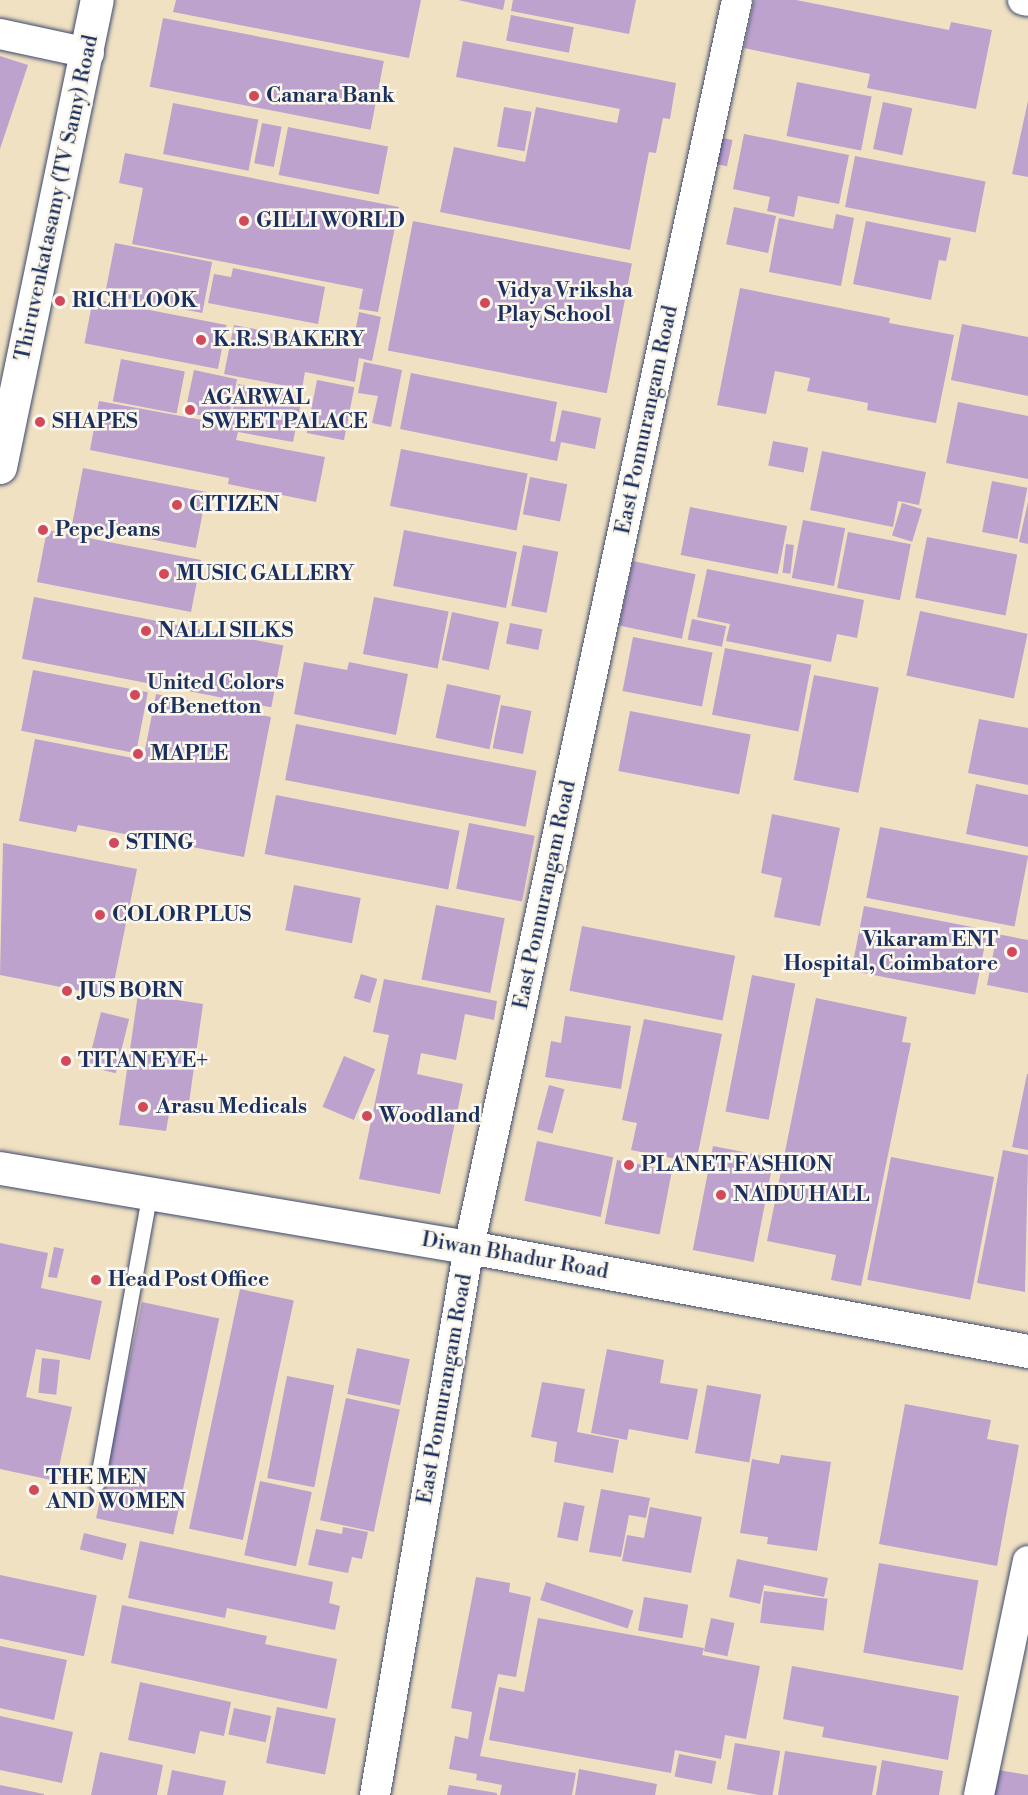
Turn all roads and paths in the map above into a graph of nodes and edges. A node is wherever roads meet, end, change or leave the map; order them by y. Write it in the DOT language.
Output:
graph roads {
  1 [pos="97,0"];
  2 [pos="737,0"];
  3 [pos="1023,0"];
  4 [pos="1028,1"];
  5 [pos="0,34"];
  6 [pos="89,53"];
  7 [pos="0,467"];
  8 [pos="0,1168"];
  9 [pos="150,1191"];
  10 [pos="470,1247"];
  11 [pos="1028,1351"];
  12 [pos="97,1483"];
  13 [pos="1028,1561"];
  14 [pos="375,1795"];
  15 [pos="979,1795"];
  1 -- 6 [label="street, Thiruvenkatasamy (TV Samy) Road"];
  2 -- 10 [label="street, East Ponnurangam Road"];
  3 -- 4 [label="street"];
  5 -- 6 [label="street"];
  6 -- 7 [label="street, Thiruvenkatasamy (TV Samy) Road"];
  8 -- 9 [label="street, Diwan Bhadur Road"];
  9 -- 10 [label="street, Diwan Bhadur Road"];
  9 -- 12 [label="lane"];
  10 -- 11 [label="street, Diwan Bhadur Road"];
  10 -- 14 [label="street, East Ponnurangam Road"];
  13 -- 15 [label="street"];
}
